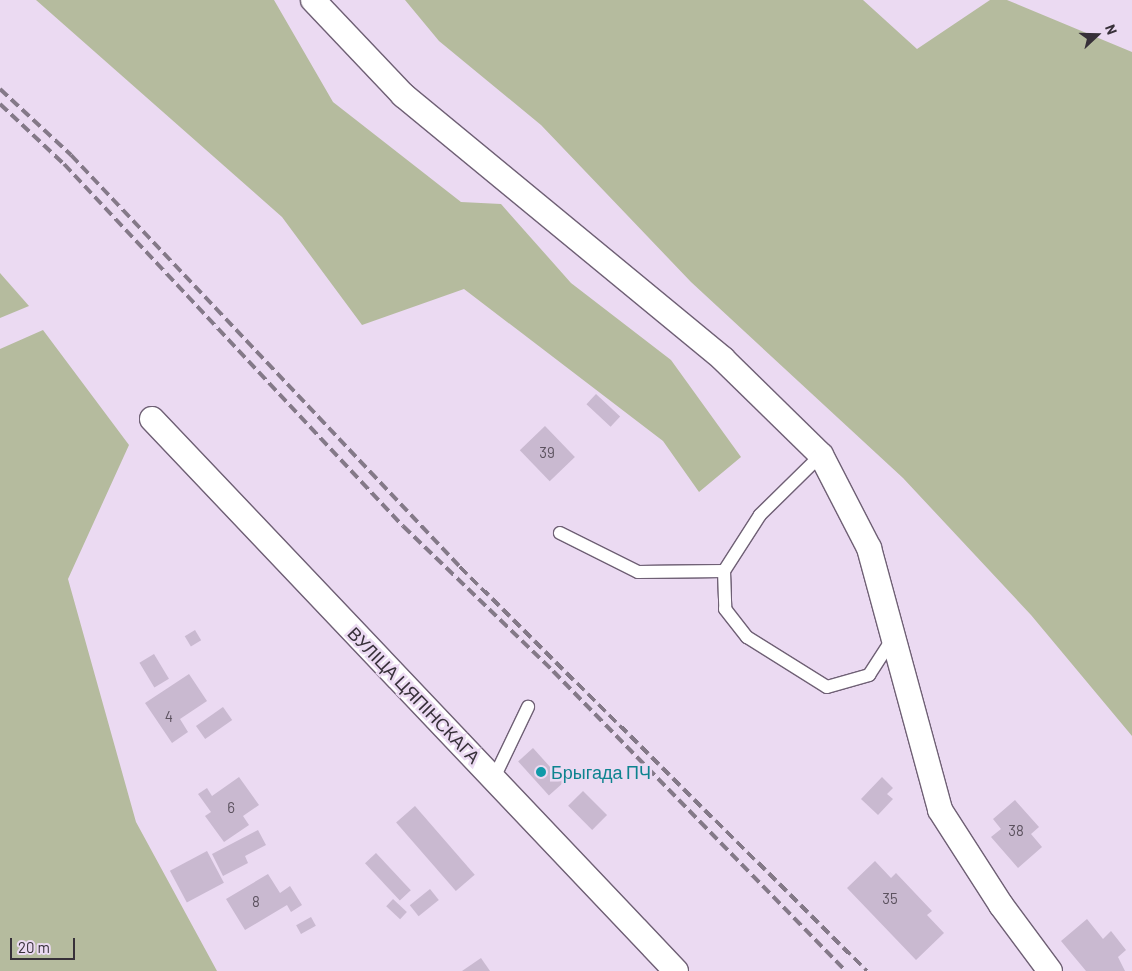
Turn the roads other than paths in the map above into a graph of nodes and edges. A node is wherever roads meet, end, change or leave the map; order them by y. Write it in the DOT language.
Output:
graph roads {
  1 [pos="313,0"];
  2 [pos="152,419"];
  3 [pos="821,455"];
  4 [pos="560,533"];
  5 [pos="724,571"];
  6 [pos="896,635"];
  7 [pos="528,707"];
  8 [pos="494,778"];
  9 [pos="676,971"];
  10 [pos="1050,971"];
  1 -- 3 [label="street"];
  2 -- 8 [label="street, ВУЛІЦА ЦЯПІНСКАГА"];
  3 -- 5 [label="lane"];
  3 -- 6 [label="street"];
  4 -- 5 [label="lane"];
  5 -- 6 [label="lane"];
  6 -- 10 [label="street"];
  7 -- 8 [label="lane"];
  8 -- 9 [label="street, ВУЛІЦА ЦЯПІНСКАГА"];
}
